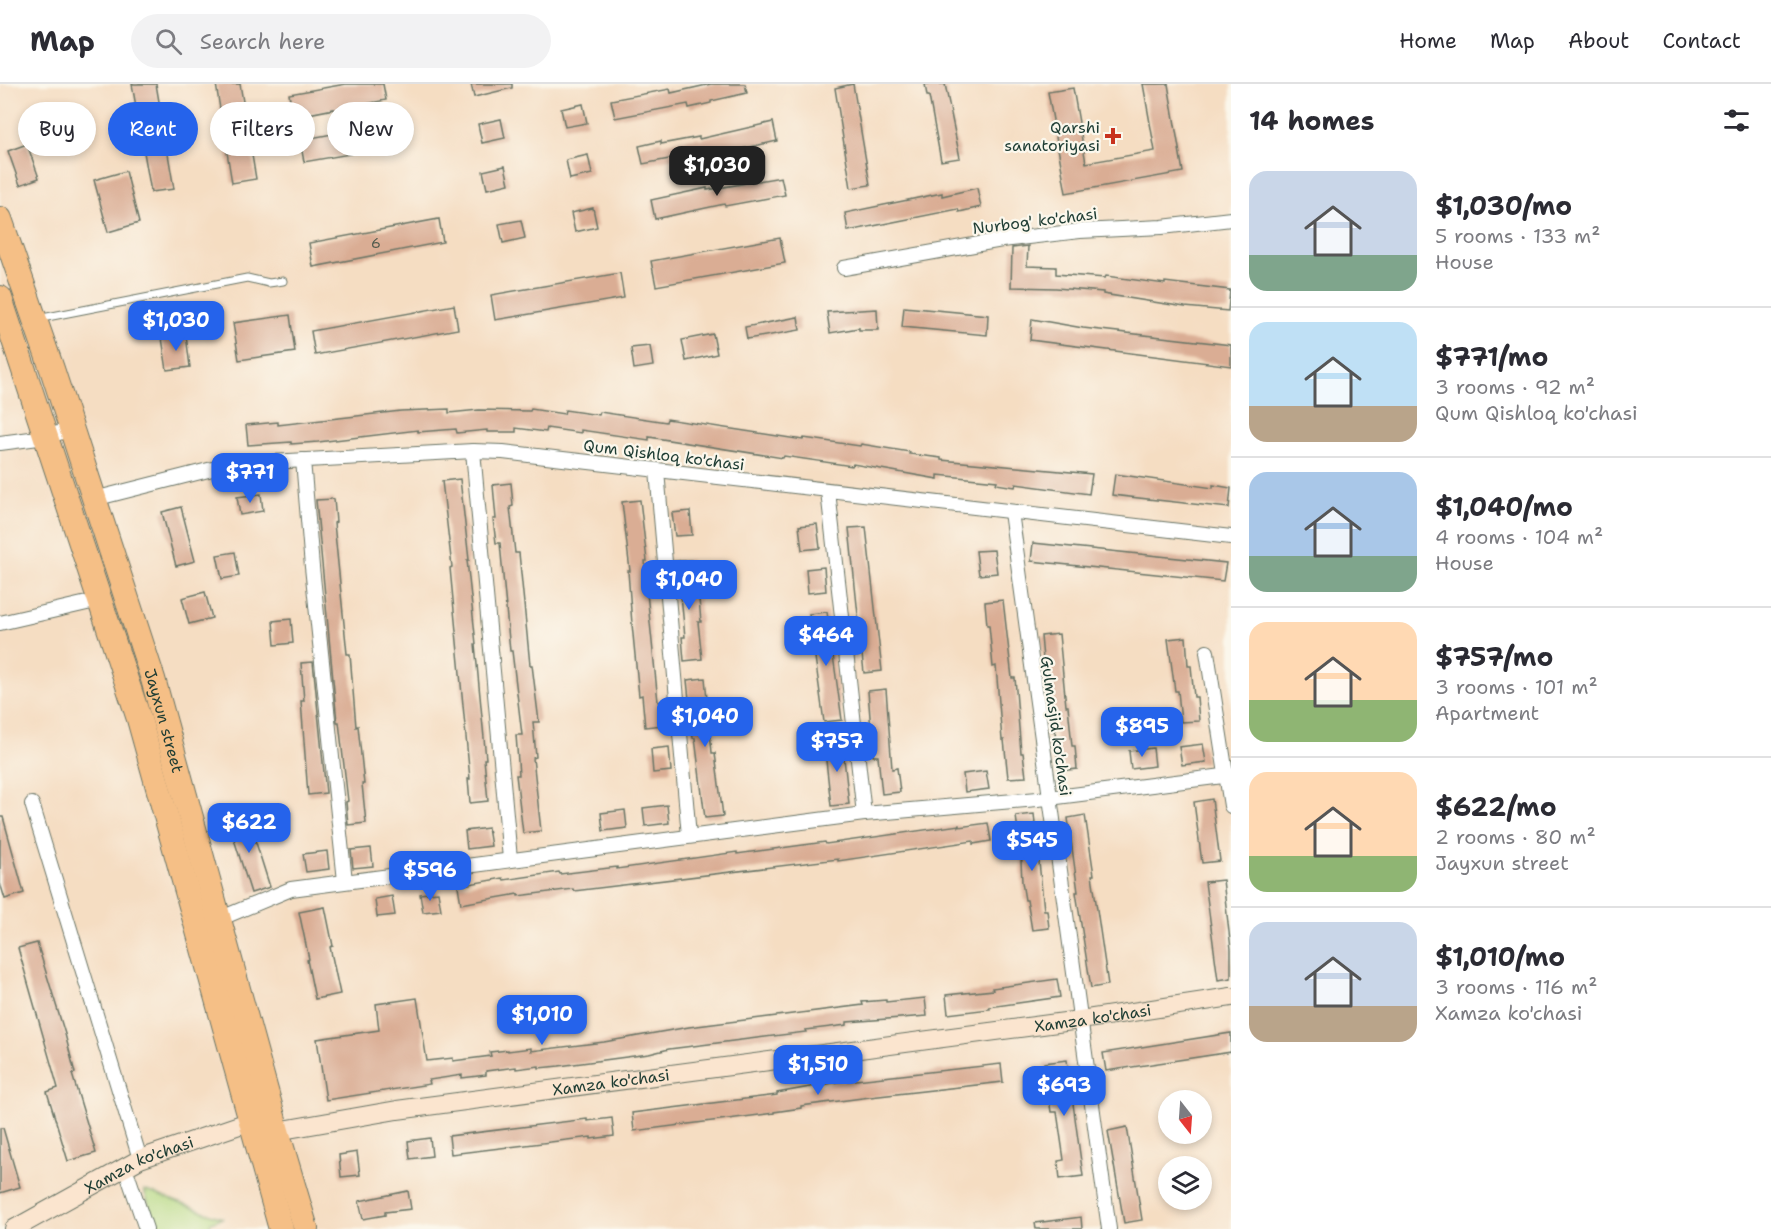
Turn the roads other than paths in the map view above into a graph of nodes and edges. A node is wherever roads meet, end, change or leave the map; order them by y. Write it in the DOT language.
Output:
graph roads {
  1 [pos="0,219"];
  2 [pos="1231,219"];
  3 [pos="844,268"];
  4 [pos="283,281"];
  5 [pos="0,298"];
  6 [pos="35,320"];
  7 [pos="71,429"];
  8 [pos="46,437"];
  9 [pos="0,443"];
  10 [pos="473,451"];
  11 [pos="303,460"];
  12 [pos="657,471"];
  13 [pos="828,491"];
  14 [pos="94,499"];
  15 [pos="1011,512"];
  16 [pos="1231,537"];
  17 [pos="100,600"];
  18 [pos="0,623"];
  19 [pos="1208,652"];
  20 [pos="1229,775"];
  21 [pos="1049,798"];
  22 [pos="32,804"];
  23 [pos="1231,806"];
  24 [pos="864,814"];
  25 [pos="689,836"];
  26 [pos="510,859"];
  27 [pos="345,881"];
  28 [pos="219,920"];
  29 [pos="1231,997"];
  30 [pos="1080,1020"];
  31 [pos="251,1121"];
  32 [pos="277,1131"];
  33 [pos="132,1163"];
  34 [pos="14,1229"];
  35 [pos="146,1229"];
  36 [pos="281,1229"];
  37 [pos="306,1229"];
  38 [pos="1110,1229"];
  1 -- 6 [label="highway, Jayxun street"];
  2 -- 3 [label="street, Nurbog' ko'chasi"];
  4 -- 6 [label="lane"];
  5 -- 8 [label="highway, Jayxun street"];
  6 -- 7 [label="highway, Jayxun street"];
  7 -- 8 [label="street"];
  7 -- 14 [label="highway, Jayxun street"];
  8 -- 9 [label="street"];
  8 -- 17 [label="highway, Jayxun street"];
  10 -- 11 [label="street, Qum Qishloq ko'chasi"];
  10 -- 12 [label="street, Qum Qishloq ko'chasi"];
  10 -- 26 [label="street"];
  11 -- 14 [label="street, Qum Qishloq ko'chasi"];
  11 -- 27 [label="street"];
  12 -- 13 [label="street, Qum Qishloq ko'chasi"];
  12 -- 25 [label="street"];
  13 -- 15 [label="street, Qum Qishloq ko'chasi"];
  13 -- 24 [label="street"];
  14 -- 28 [label="highway, Jayxun street"];
  15 -- 16 [label="street, Qum Qishloq ko'chasi"];
  15 -- 21 [label="street, Gulmasjid ko'chasi"];
  17 -- 18 [label="street"];
  17 -- 31 [label="highway, Jayxun street"];
  19 -- 20 [label="street"];
  20 -- 21 [label="street"];
  20 -- 23 [label="street"];
  21 -- 24 [label="street"];
  21 -- 30 [label="street, Gulmasjid ko'chasi"];
  22 -- 33 [label="street"];
  24 -- 25 [label="street"];
  25 -- 26 [label="street"];
  26 -- 27 [label="street"];
  27 -- 28 [label="street"];
  28 -- 32 [label="highway, Jayxun street"];
  29 -- 30 [label="street, Xamza ko'chasi"];
  30 -- 32 [label="street, Xamza ko'chasi"];
  30 -- 38 [label="street, Gulmasjid ko'chasi"];
  31 -- 32 [label="street"];
  31 -- 33 [label="street, Xamza ko'chasi"];
  31 -- 36 [label="highway, Jayxun street"];
  32 -- 37 [label="highway, Jayxun street"];
  33 -- 34 [label="street, Xamza ko'chasi"];
  33 -- 35 [label="street"];
}
